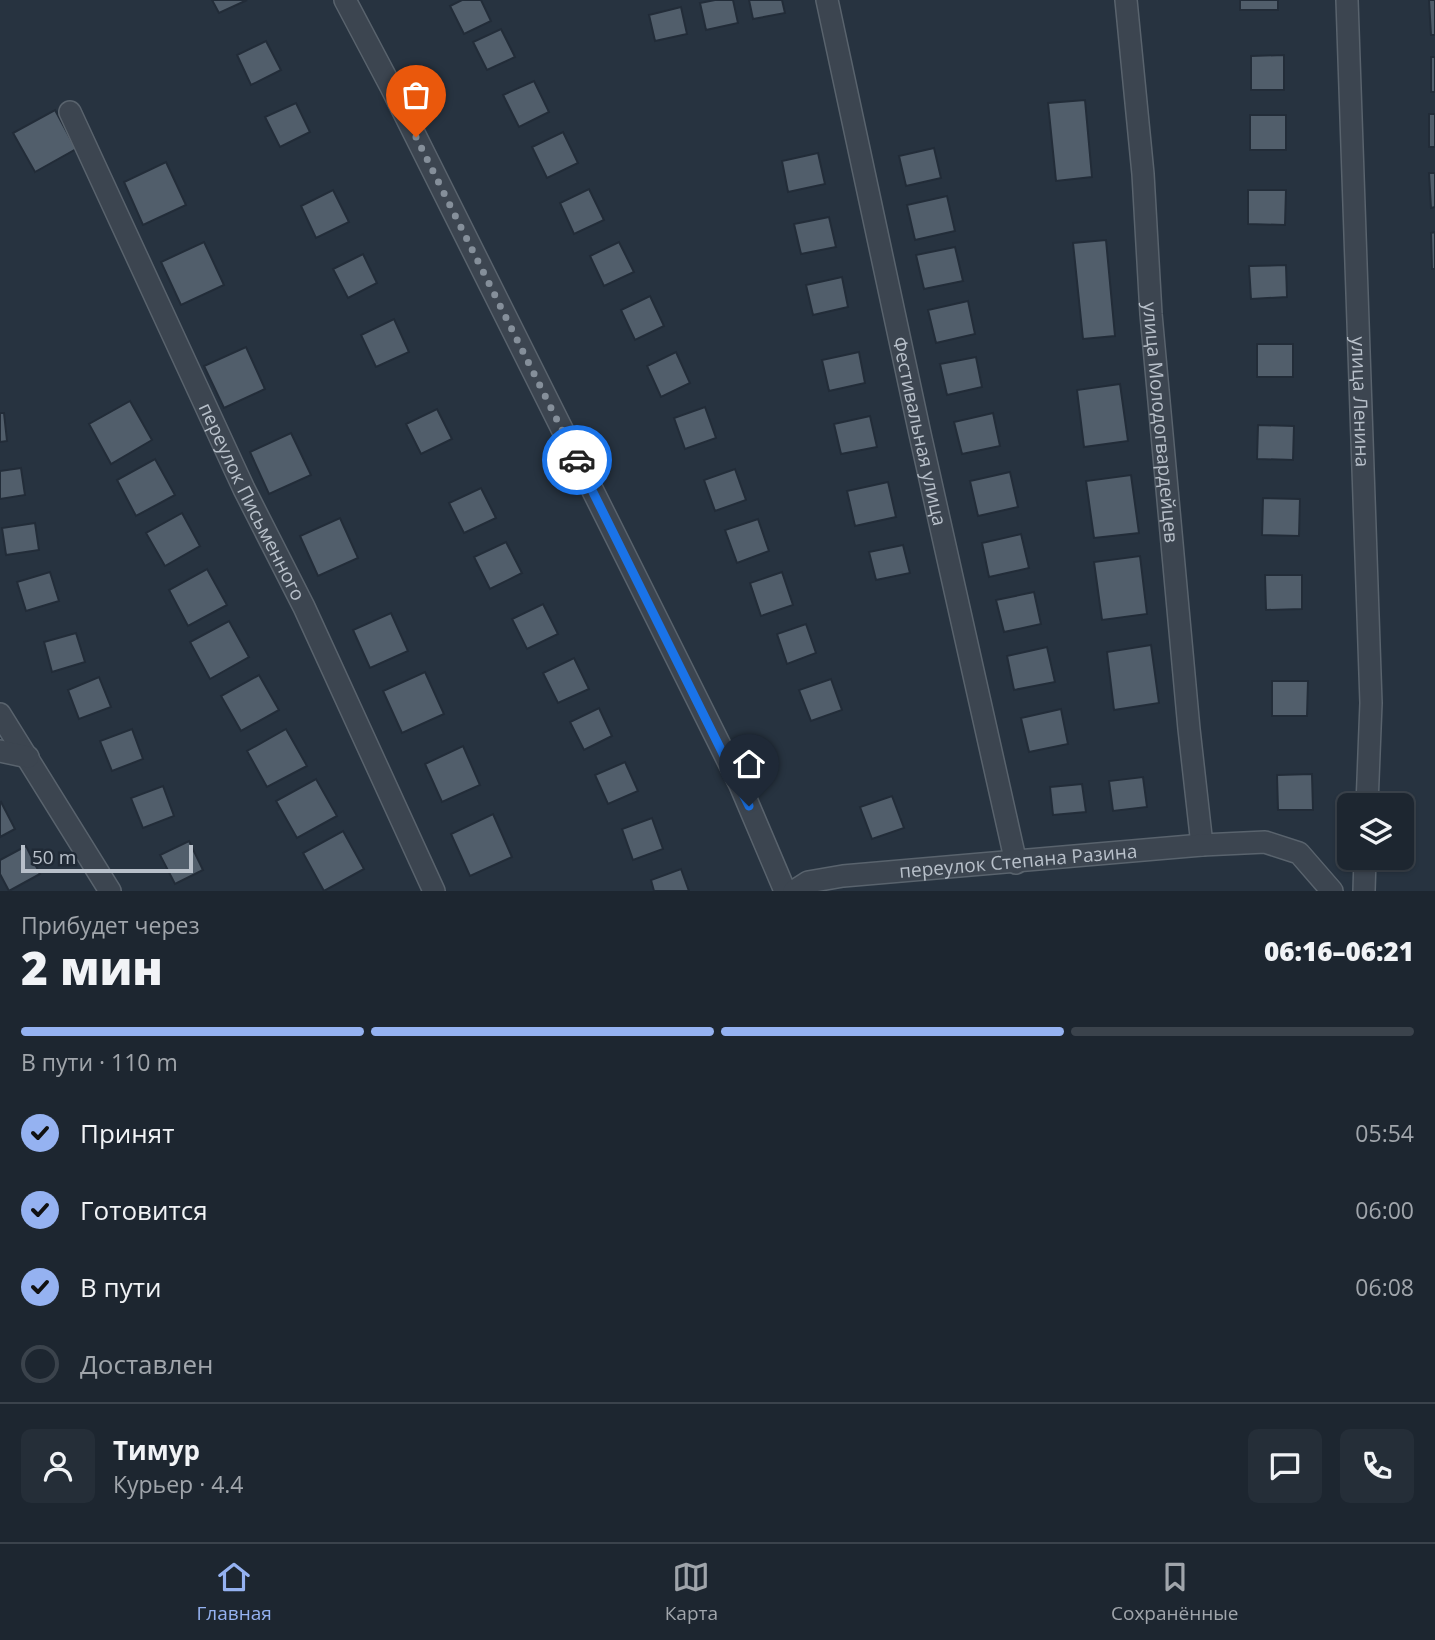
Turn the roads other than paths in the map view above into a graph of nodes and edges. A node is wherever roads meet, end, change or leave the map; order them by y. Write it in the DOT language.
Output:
graph roads {
  1 [pos="345,0"];
  2 [pos="827,0"];
  3 [pos="1126,0"];
  4 [pos="1347,0"];
  5 [pos="71,113"];
  6 [pos="0,715"];
  7 [pos="0,751"];
  8 [pos="28,757"];
  9 [pos="1367,793"];
  10 [pos="1202,845"];
  11 [pos="1016,863"];
  12 [pos="1365,870"];
  13 [pos="110,891"];
  14 [pos="434,891"];
  15 [pos="785,891"];
  16 [pos="794,891"];
  17 [pos="1332,891"];
  18 [pos="1364,891"];
  1 -- 15 [label="street"];
  2 -- 11 [label="street, Фестивальная улица"];
  3 -- 10 [label="street, улица Молодогвардейцев"];
  4 -- 9 [label="street, улица Ленина"];
  5 -- 14 [label="street, переулок Письменного"];
  6 -- 8 [label="street"];
  7 -- 8 [label="street"];
  8 -- 13 [label="street"];
  10 -- 11 [label="street, переулок Степана Разина"];
  10 -- 17 [label="street, переулок Степана Разина"];
  11 -- 16 [label="street, переулок Степана Разина"];
  12 -- 18 [label="street"];
}
